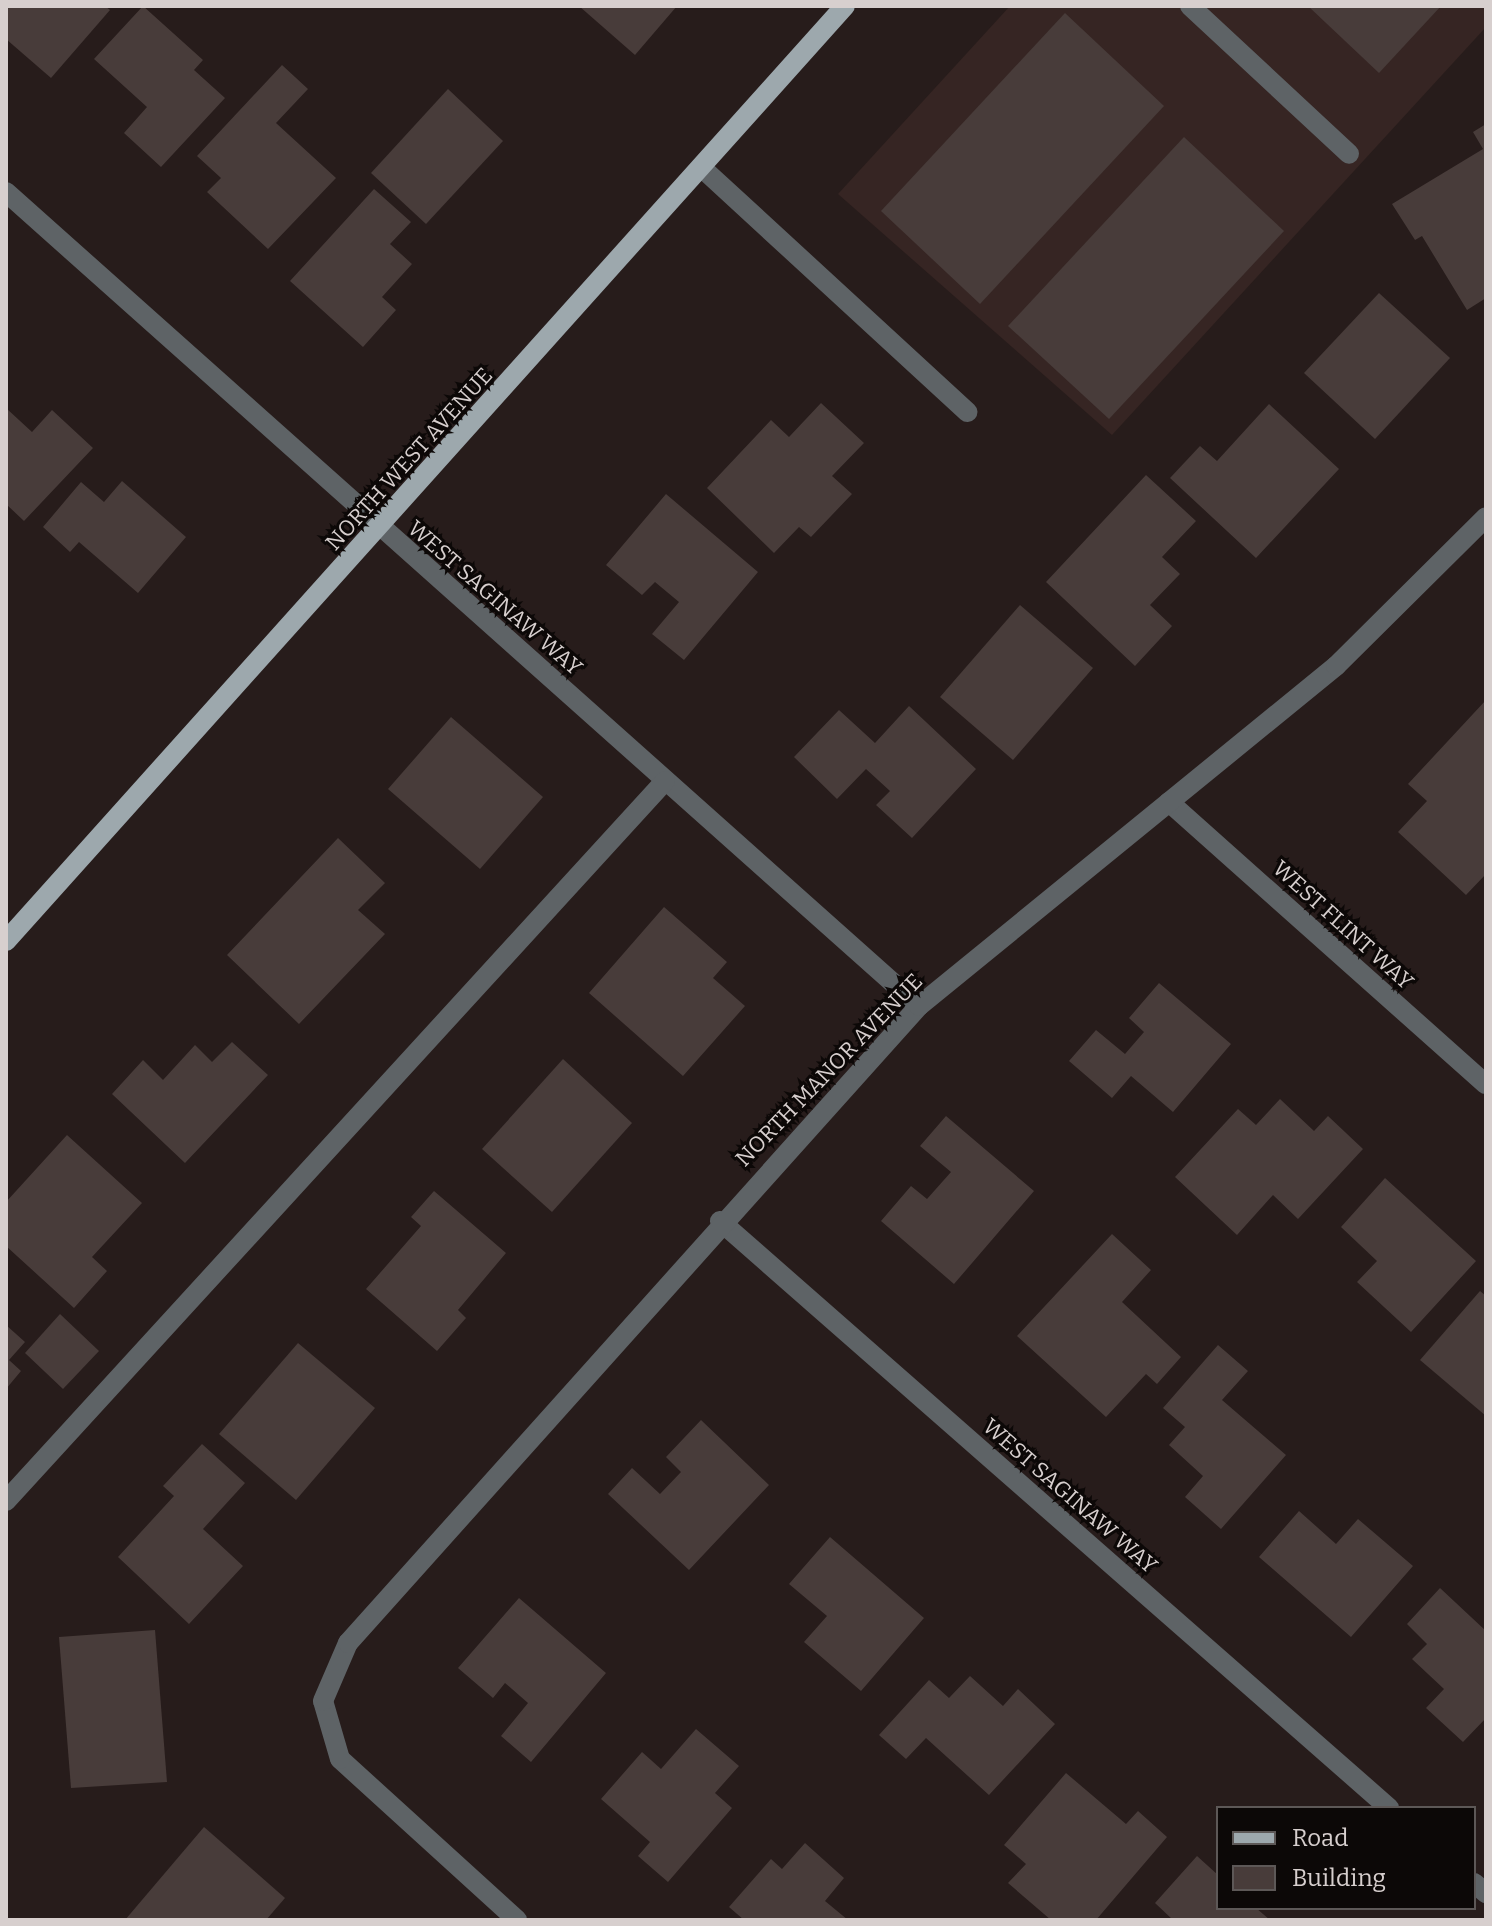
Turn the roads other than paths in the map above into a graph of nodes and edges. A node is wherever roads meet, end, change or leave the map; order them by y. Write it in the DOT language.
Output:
graph roads {
  1 [pos="845,6"];
  2 [pos="1190,6"];
  3 [pos="1349,154"];
  4 [pos="701,167"];
  5 [pos="6,192"];
  6 [pos="967,412"];
  7 [pos="1486,517"];
  8 [pos="380,529"];
  9 [pos="665,781"];
  10 [pos="1169,802"];
  11 [pos="6,941"];
  12 [pos="919,1006"];
  13 [pos="1486,1084"];
  14 [pos="720,1221"];
  15 [pos="6,1501"];
  16 [pos="1387,1806"];
  17 [pos="517,1920"];
  1 -- 4 [label="main road, NORTH WEST AVENUE"];
  2 -- 3 [label="street"];
  4 -- 6 [label="street"];
  4 -- 8 [label="main road, NORTH WEST AVENUE"];
  5 -- 8 [label="street, WEST SAGINAW WAY"];
  7 -- 10 [label="street, NORTH MANOR AVENUE"];
  8 -- 9 [label="street, WEST SAGINAW WAY"];
  8 -- 11 [label="main road, NORTH WEST AVENUE"];
  9 -- 12 [label="street, WEST SAGINAW WAY"];
  9 -- 15 [label="street"];
  10 -- 12 [label="street, NORTH MANOR AVENUE"];
  10 -- 13 [label="street, WEST FLINT WAY"];
  12 -- 14 [label="street, NORTH MANOR AVENUE"];
  14 -- 16 [label="street, WEST SAGINAW WAY"];
  14 -- 17 [label="street, NORTH MANOR AVENUE"];
}
